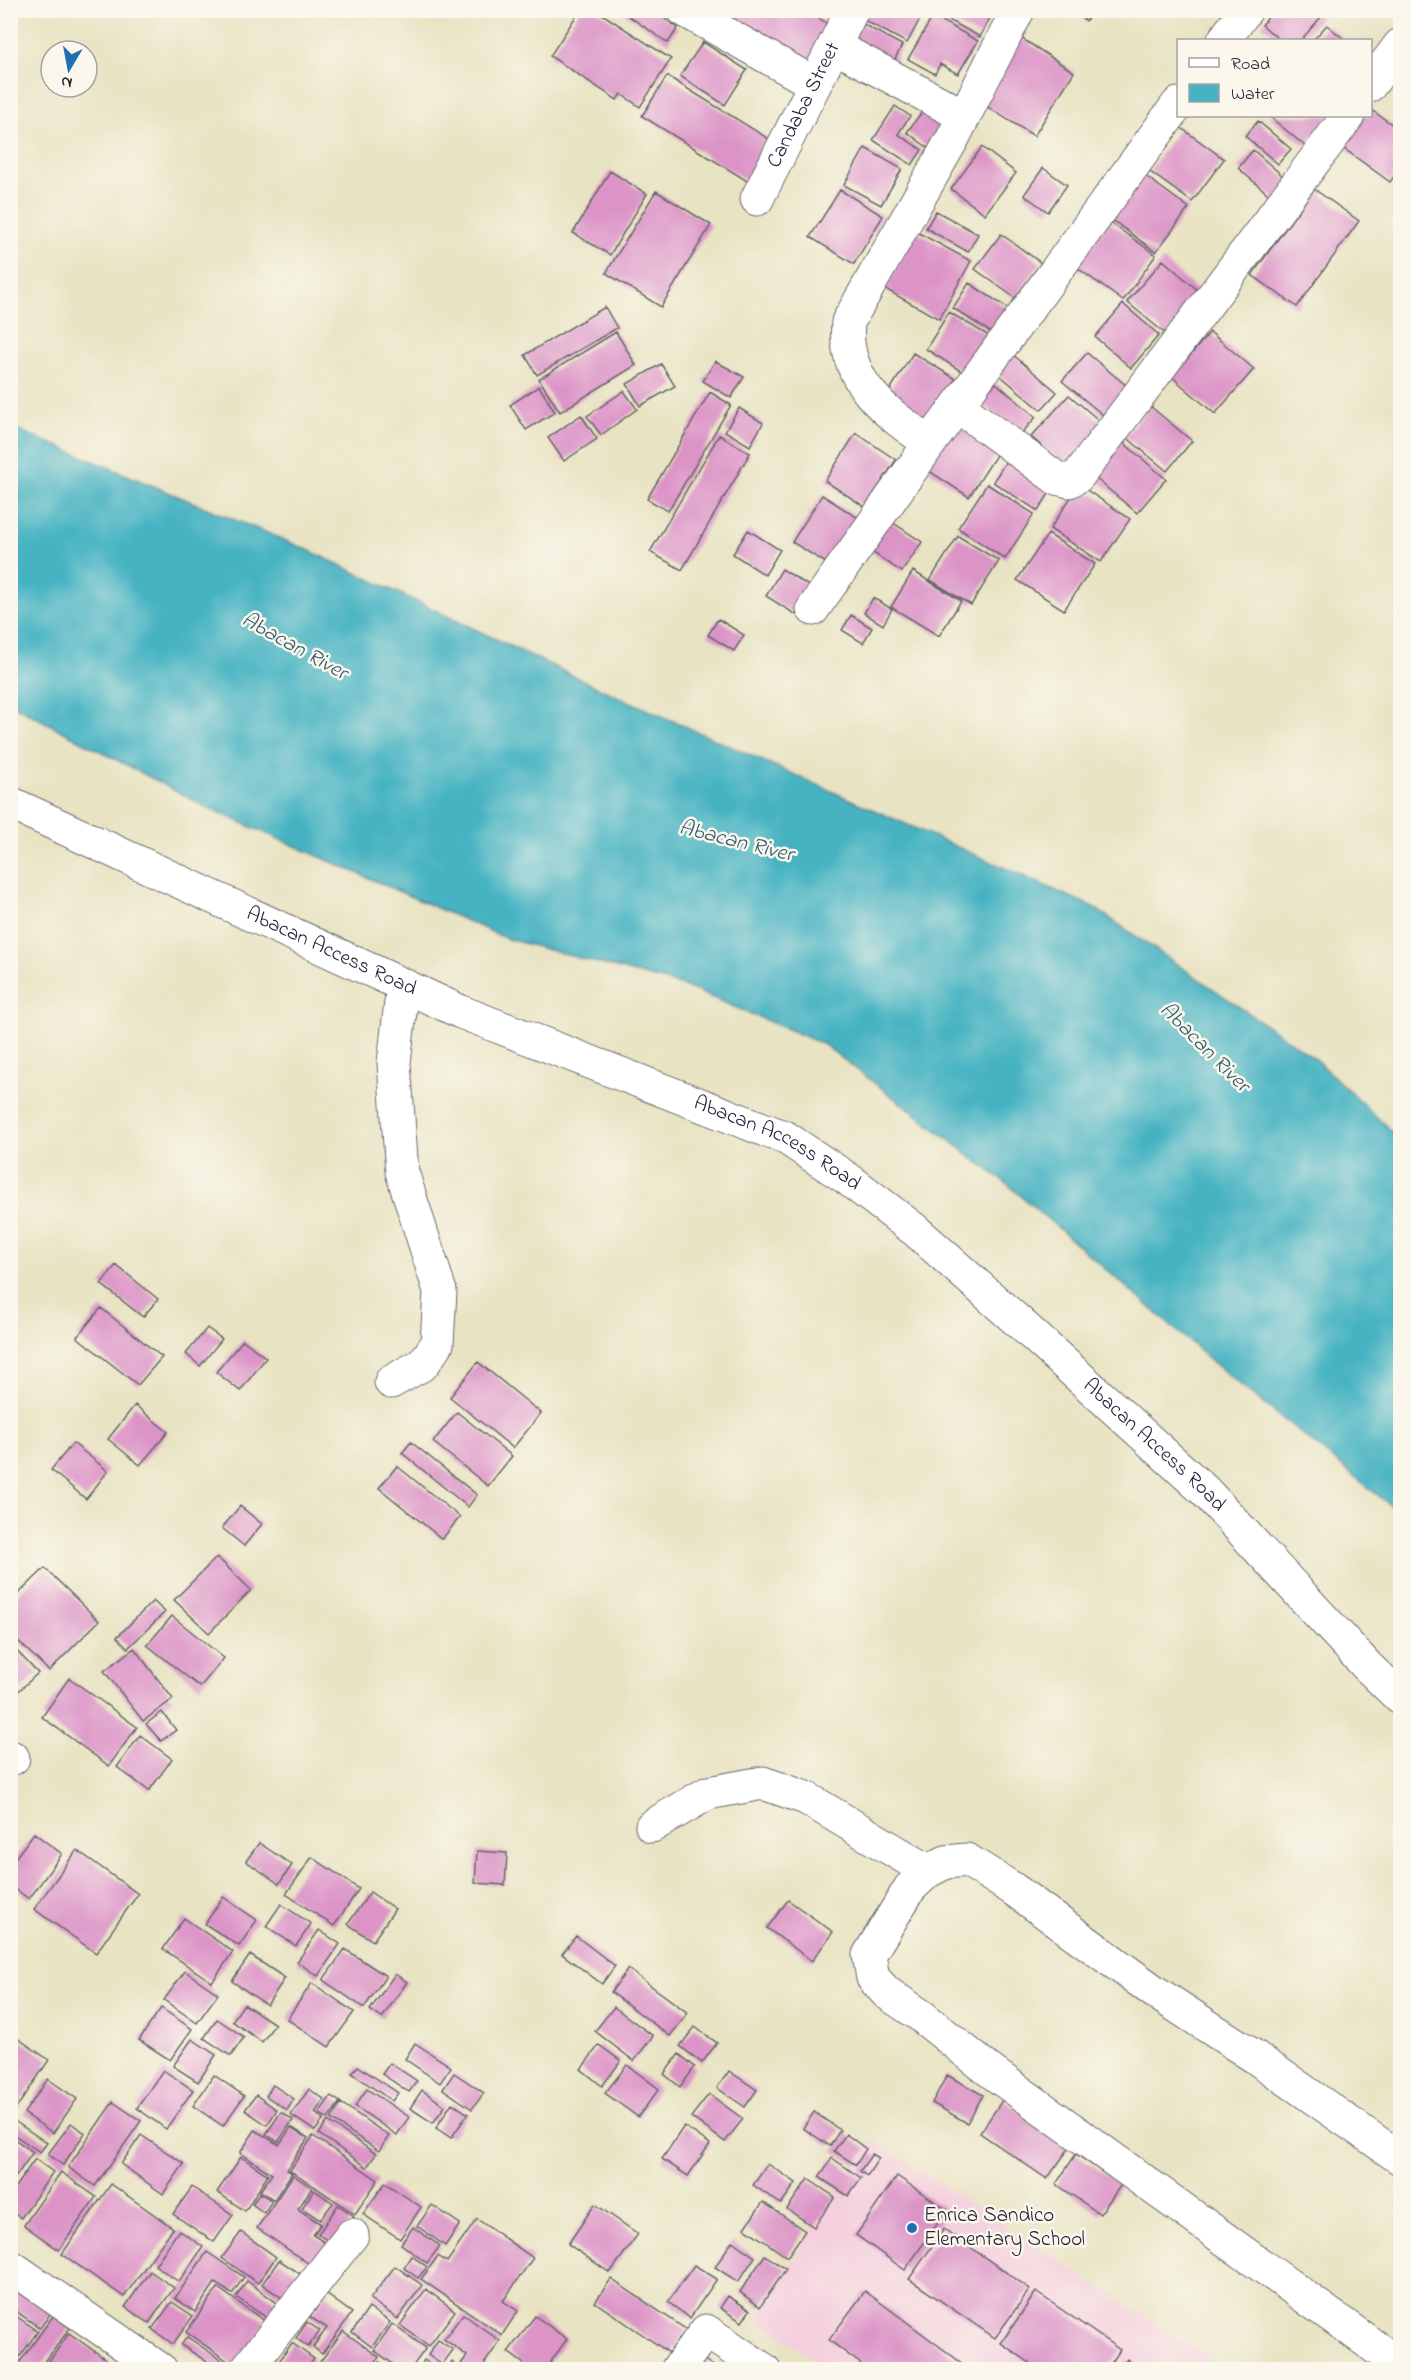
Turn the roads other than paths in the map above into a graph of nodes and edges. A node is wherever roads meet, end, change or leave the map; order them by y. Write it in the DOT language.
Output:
graph roads {
  1 [pos="684,10"];
  2 [pos="852,10"];
  3 [pos="1018,10"];
  4 [pos="1246,10"];
  5 [pos="1225,39"];
  6 [pos="1401,45"];
  7 [pos="834,46"];
  8 [pos="815,84"];
  9 [pos="1372,84"];
  10 [pos="1177,107"];
  11 [pos="964,116"];
  12 [pos="1347,117"];
  13 [pos="757,199"];
  14 [pos="959,406"];
  15 [pos="930,443"];
  16 [pos="813,609"];
  17 [pos="10,803"];
  18 [pos="402,985"];
  19 [pos="391,1382"];
  20 [pos="1401,1698"];
  21 [pos="652,1826"];
  22 [pos="928,1871"];
  23 [pos="1401,2158"];
  24 [pos="352,2235"];
  25 [pos="10,2266"];
  26 [pos="1401,2365"];
  27 [pos="161,2370"];
  28 [pos="246,2370"];
  29 [pos="677,2370"];
  30 [pos="764,2370"];
  1 -- 8 [label="street"];
  2 -- 7 [label="street, Candaba Street"];
  3 -- 11 [label="street"];
  4 -- 5 [label="street"];
  6 -- 9 [label="street"];
  7 -- 8 [label="street, Candaba Street"];
  7 -- 11 [label="street"];
  8 -- 13 [label="street, Candaba Street"];
  10 -- 14 [label="street"];
  11 -- 15 [label="street"];
  12 -- 14 [label="street"];
  14 -- 15 [label="street"];
  15 -- 16 [label="street"];
  17 -- 18 [label="street, Abacan Access Road"];
  18 -- 19 [label="street"];
  18 -- 20 [label="street, Abacan Access Road"];
  21 -- 22 [label="street"];
  22 -- 23 [label="street"];
  22 -- 26 [label="street"];
  24 -- 28 [label="street"];
  25 -- 27 [label="street"];
  29 -- 30 [label="street"];
}
